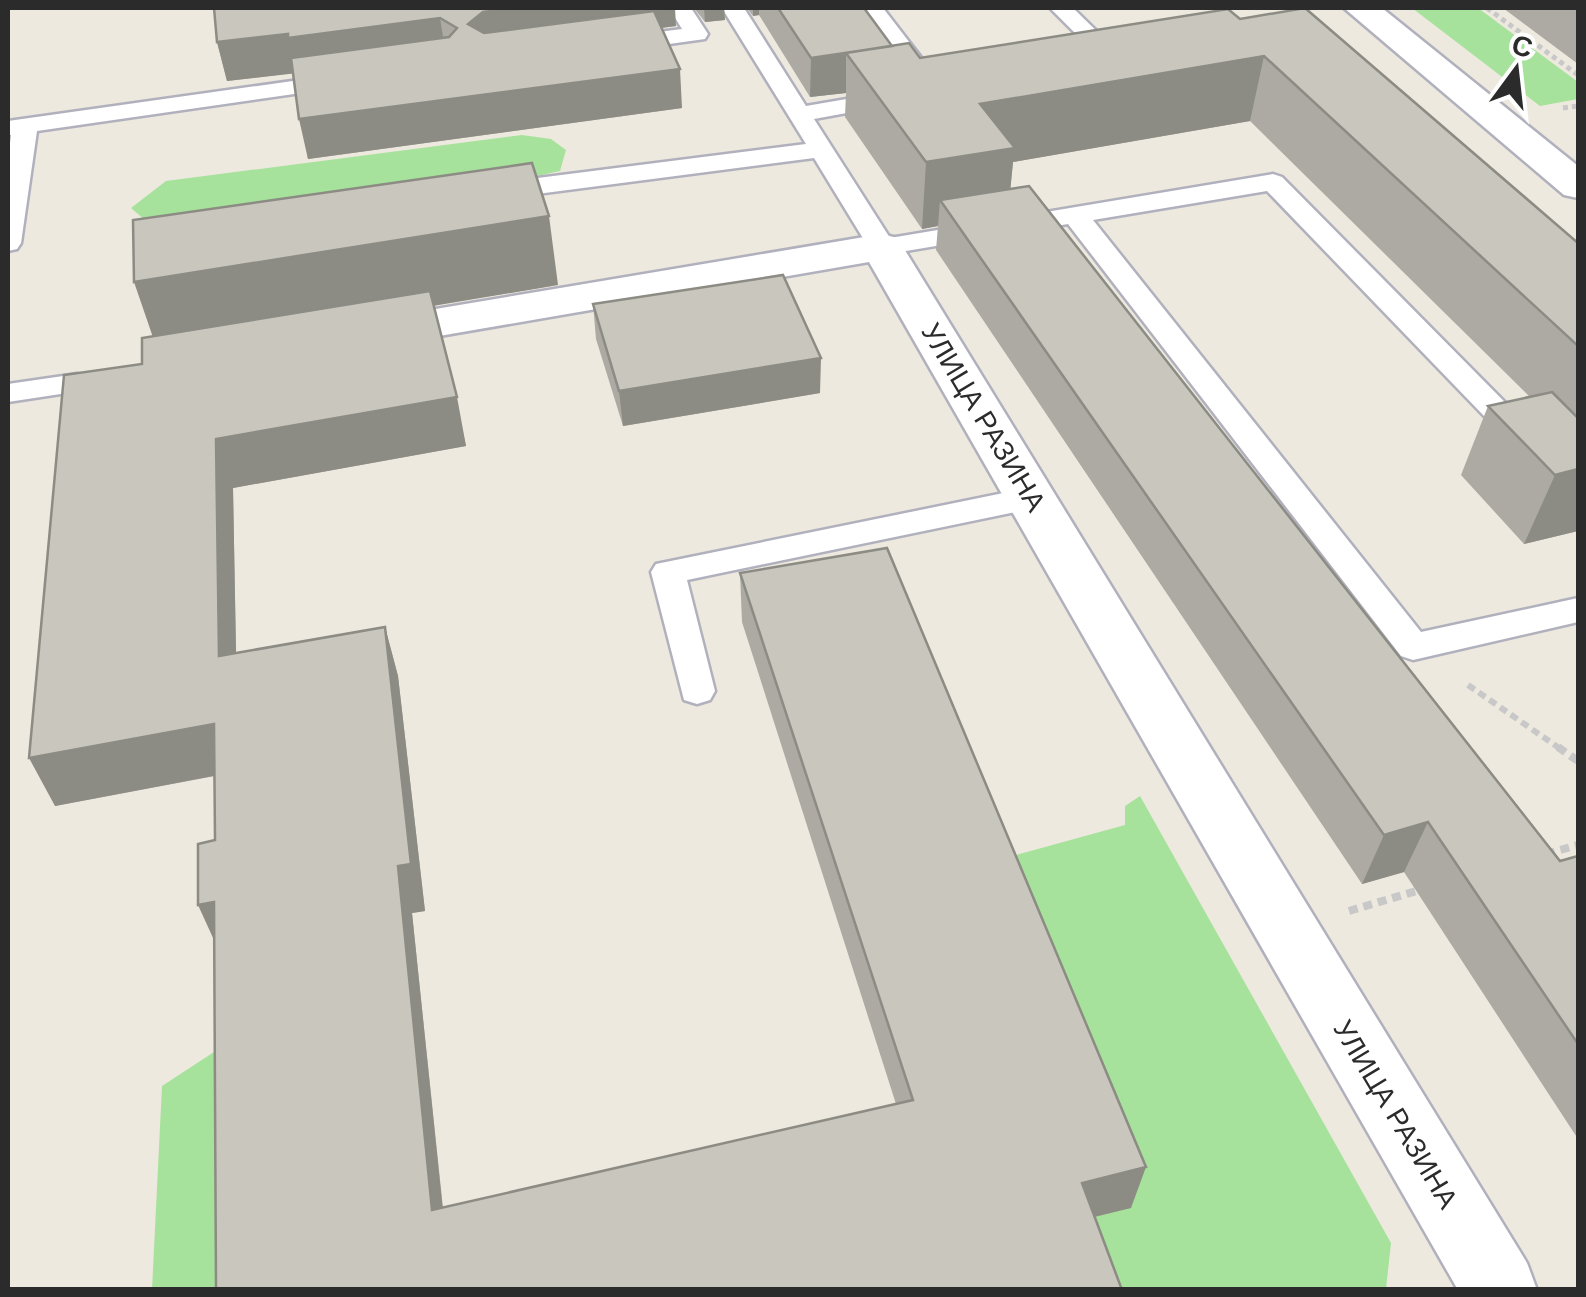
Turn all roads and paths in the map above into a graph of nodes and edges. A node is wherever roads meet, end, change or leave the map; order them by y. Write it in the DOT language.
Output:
graph roads {
  1 [pos="680,8"];
  2 [pos="733,8"];
  3 [pos="872,8"];
  4 [pos="1061,8"];
  5 [pos="1362,8"];
  6 [pos="1487,8"];
  7 [pos="602,46"];
  8 [pos="1058,69"];
  9 [pos="1578,75"];
  10 [pos="375,77"];
  11 [pos="800,114"];
  12 [pos="16,127"];
  13 [pos="820,150"];
  14 [pos="1578,186"];
  15 [pos="506,190"];
  16 [pos="1076,216"];
  17 [pos="8,243"];
  18 [pos="882,248"];
  19 [pos="332,340"];
  20 [pos="97,380"];
  21 [pos="8,393"];
  22 [pos="1578,494"];
  23 [pos="1034,498"];
  24 [pos="1578,610"];
  25 [pos="1413,647"];
  26 [pos="697,691"];
  27 [pos="1578,760"];
  28 [pos="1578,845"];
  29 [pos="1542,855"];
  30 [pos="1432,887"];
  31 [pos="1285,929"];
  32 [pos="1500,1290"];
  1 -- 7 [label="lane"];
  2 -- 11 [label="lane"];
  3 -- 11 [label="lane"];
  4 -- 8 [label="lane"];
  5 -- 14 [label="street"];
  6 -- 9 [label="path"];
  10 -- 12 [label="lane"];
  11 -- 13 [label="lane"];
  12 -- 17 [label="lane"];
  13 -- 15 [label="lane"];
  13 -- 18 [label="lane"];
  16 -- 18 [label="lane"];
  16 -- 22 [label="lane"];
  16 -- 25 [label="lane"];
  18 -- 19 [label="street"];
  18 -- 23 [label="street, УЛИЦА РАЗИНА"];
  20 -- 21 [label="lane"];
  23 -- 26 [label="lane"];
  23 -- 31 [label="street, УЛИЦА РАЗИНА"];
  24 -- 25 [label="lane"];
  25 -- 27 [label="path"];
  28 -- 29 [label="path"];
  30 -- 31 [label="path"];
  31 -- 32 [label="street, УЛИЦА РАЗИНА"];
}
